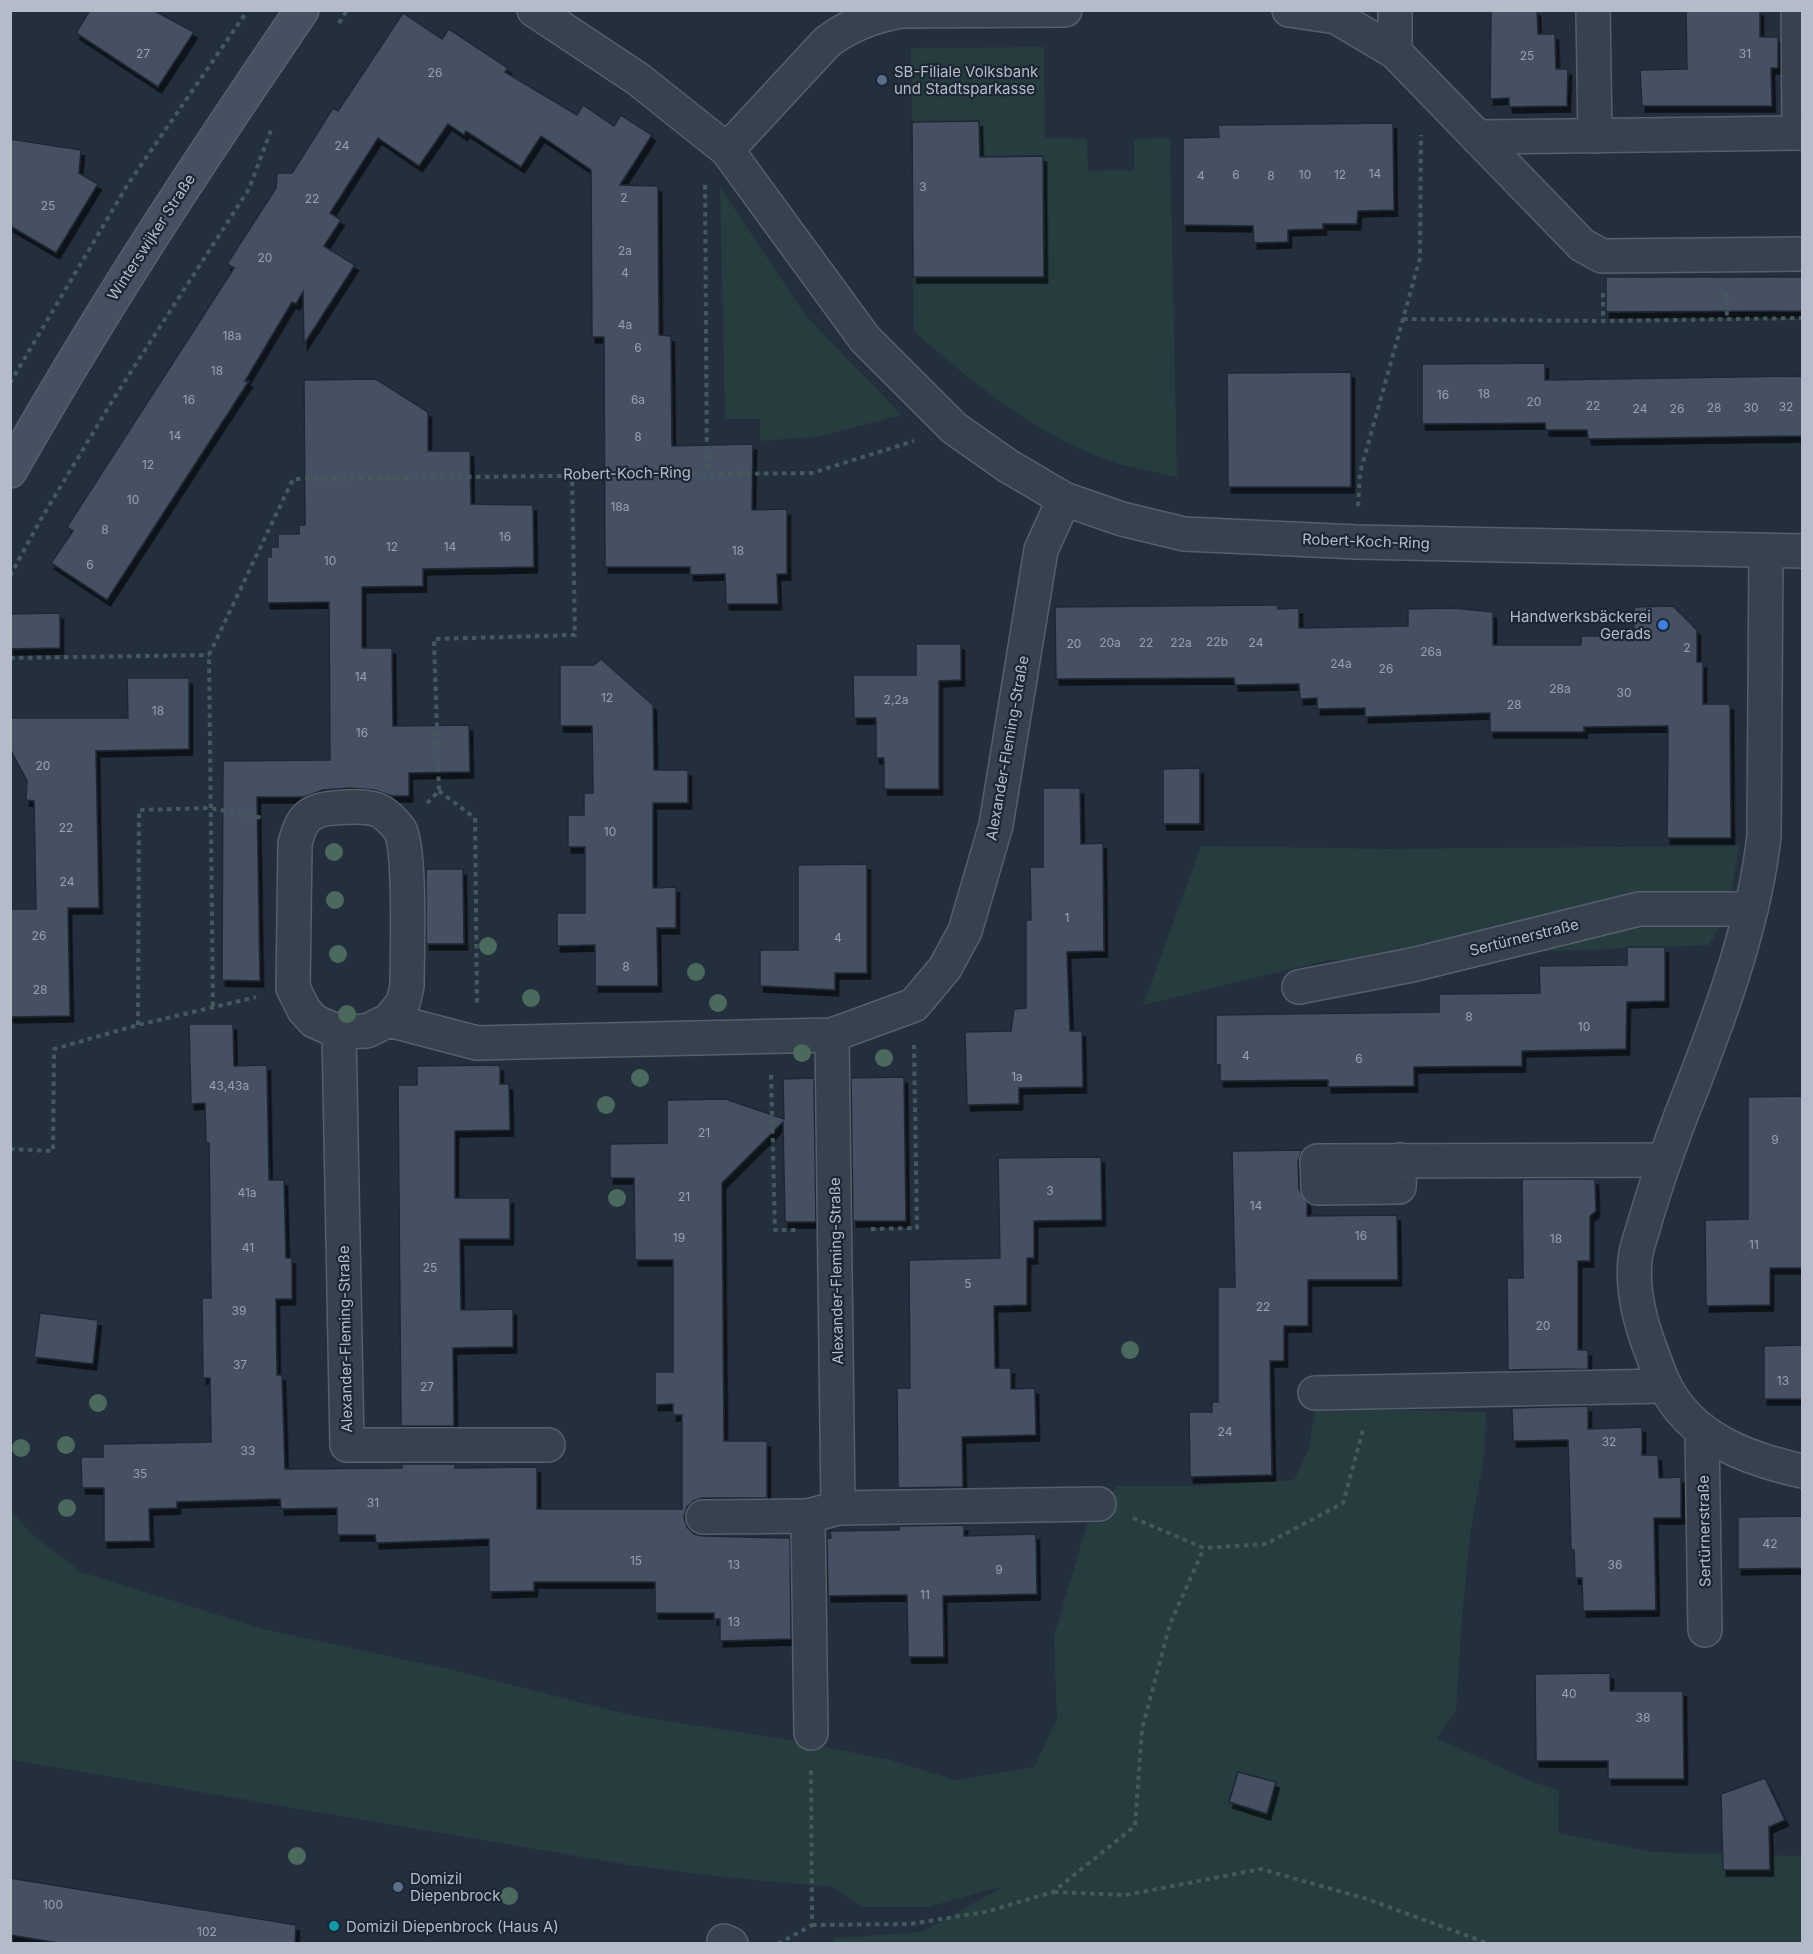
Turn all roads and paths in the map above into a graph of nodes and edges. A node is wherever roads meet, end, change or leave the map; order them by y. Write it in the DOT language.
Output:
graph roads {
  1 [pos="248,10"];
  2 [pos="302,10"];
  3 [pos="347,10"];
  4 [pos="534,10"];
  5 [pos="1065,10"];
  6 [pos="1289,10"];
  7 [pos="1395,10"];
  8 [pos="1593,10"];
  9 [pos="1798,10"];
  10 [pos="993,11"];
  11 [pos="335,29"];
  12 [pos="1395,52"];
  13 [pos="1421,80"];
  14 [pos="275,122"];
  15 [pos="1801,133"];
  16 [pos="1595,135"];
  17 [pos="1477,137"];
  18 [pos="727,150"];
  19 [pos="1803,254"];
  20 [pos="1803,318"];
  21 [pos="1403,319"];
  22 [pos="10,383"];
  23 [pos="954,428"];
  24 [pos="10,471"];
  25 [pos="707,472"];
  26 [pos="572,474"];
  27 [pos="1065,499"];
  28 [pos="1357,542"];
  29 [pos="1766,551"];
  30 [pos="1803,551"];
  31 [pos="10,576"];
  32 [pos="209,655"];
  33 [pos="10,658"];
  34 [pos="439,791"];
  35 [pos="210,808"];
  36 [pos="299,826"];
  37 [pos="399,829"];
  38 [pos="1751,909"];
  39 [pos="1299,987"];
  40 [pos="293,988"];
  41 [pos="914,1005"];
  42 [pos="213,1006"];
  43 [pos="389,1020"];
  44 [pos="138,1025"];
  45 [pos="339,1032"];
  46 [pos="771,1035"];
  47 [pos="832,1035"];
  48 [pos="477,1043"];
  49 [pos="10,1149"];
  50 [pos="1400,1160"];
  51 [pos="1665,1160"];
  52 [pos="836,1229"];
  53 [pos="1665,1386"];
  54 [pos="1315,1393"];
  55 [pos="1369,1393"];
  56 [pos="1702,1433"];
  57 [pos="548,1445"];
  58 [pos="1803,1471"];
  59 [pos="1099,1504"];
  60 [pos="823,1512"];
  61 [pos="703,1517"];
  62 [pos="1204,1548"];
  63 [pos="1705,1630"];
  64 [pos="811,1733"];
  65 [pos="1053,1892"];
  66 [pos="812,1926"];
  67 [pos="777,1944"];
  68 [pos="1490,1944"];
  1 -- 22 [label="path"];
  2 -- 24 [label="main road, Winterswijker Straße"];
  3 -- 11 [label="path"];
  4 -- 18 [label="street, Robert-Koch-Ring"];
  5 -- 10 [label="street"];
  6 -- 12 [label="street"];
  7 -- 12 [label="street"];
  8 -- 16 [label="street"];
  9 -- 15 [label="street"];
  10 -- 18 [label="street"];
  12 -- 13 [label="street"];
  13 -- 17 [label="street"];
  13 -- 21 [label="path"];
  14 -- 31 [label="path"];
  15 -- 16 [label="street"];
  16 -- 17 [label="street"];
  17 -- 19 [label="street"];
  18 -- 23 [label="street, Robert-Koch-Ring"];
  18 -- 25 [label="path"];
  20 -- 21 [label="path"];
  21 -- 28 [label="path"];
  23 -- 25 [label="path, Robert-Koch-Ring"];
  23 -- 27 [label="street, Robert-Koch-Ring"];
  25 -- 26 [label="path, Robert-Koch-Ring"];
  26 -- 32 [label="path, Robert-Koch-Ring"];
  26 -- 34 [label="path"];
  27 -- 28 [label="street, Robert-Koch-Ring"];
  27 -- 41 [label="street, Alexander-Fleming-Straße"];
  28 -- 29 [label="street, Robert-Koch-Ring"];
  29 -- 30 [label="street, Robert-Koch-Ring"];
  29 -- 38 [label="street"];
  32 -- 33 [label="path"];
  32 -- 35 [label="path"];
  34 -- 37 [label="path"];
  34 -- 48 [label="path"];
  35 -- 36 [label="path"];
  35 -- 42 [label="path"];
  35 -- 44 [label="path"];
  36 -- 37 [label="street"];
  36 -- 40 [label="street"];
  37 -- 43 [label="street"];
  38 -- 39 [label="street, Sertürnerstraße"];
  38 -- 51 [label="street"];
  40 -- 42 [label="path"];
  40 -- 45 [label="street"];
  41 -- 47 [label="street, Alexander-Fleming-Straße"];
  41 -- 52 [label="path"];
  42 -- 44 [label="path"];
  43 -- 45 [label="street"];
  43 -- 48 [label="street, Alexander-Fleming-Straße"];
  44 -- 49 [label="path"];
  45 -- 57 [label="street, Alexander-Fleming-Straße"];
  46 -- 47 [label="street, Alexander-Fleming-Straße"];
  46 -- 48 [label="street, Alexander-Fleming-Straße"];
  46 -- 52 [label="path"];
  47 -- 52 [label="street, Alexander-Fleming-Straße"];
  50 -- 51 [label="street"];
  51 -- 53 [label="street"];
  52 -- 60 [label="street, Alexander-Fleming-Straße"];
  53 -- 55 [label="street"];
  53 -- 56 [label="street"];
  54 -- 55 [label="street"];
  55 -- 62 [label="path"];
  56 -- 58 [label="street"];
  56 -- 63 [label="street, Sertürnerstraße"];
  59 -- 60 [label="street"];
  59 -- 62 [label="path"];
  60 -- 61 [label="street"];
  60 -- 64 [label="street, Alexander-Fleming-Straße"];
  62 -- 65 [label="path"];
  64 -- 66 [label="path"];
  65 -- 66 [label="path"];
  65 -- 68 [label="path"];
  66 -- 67 [label="path"];
}
